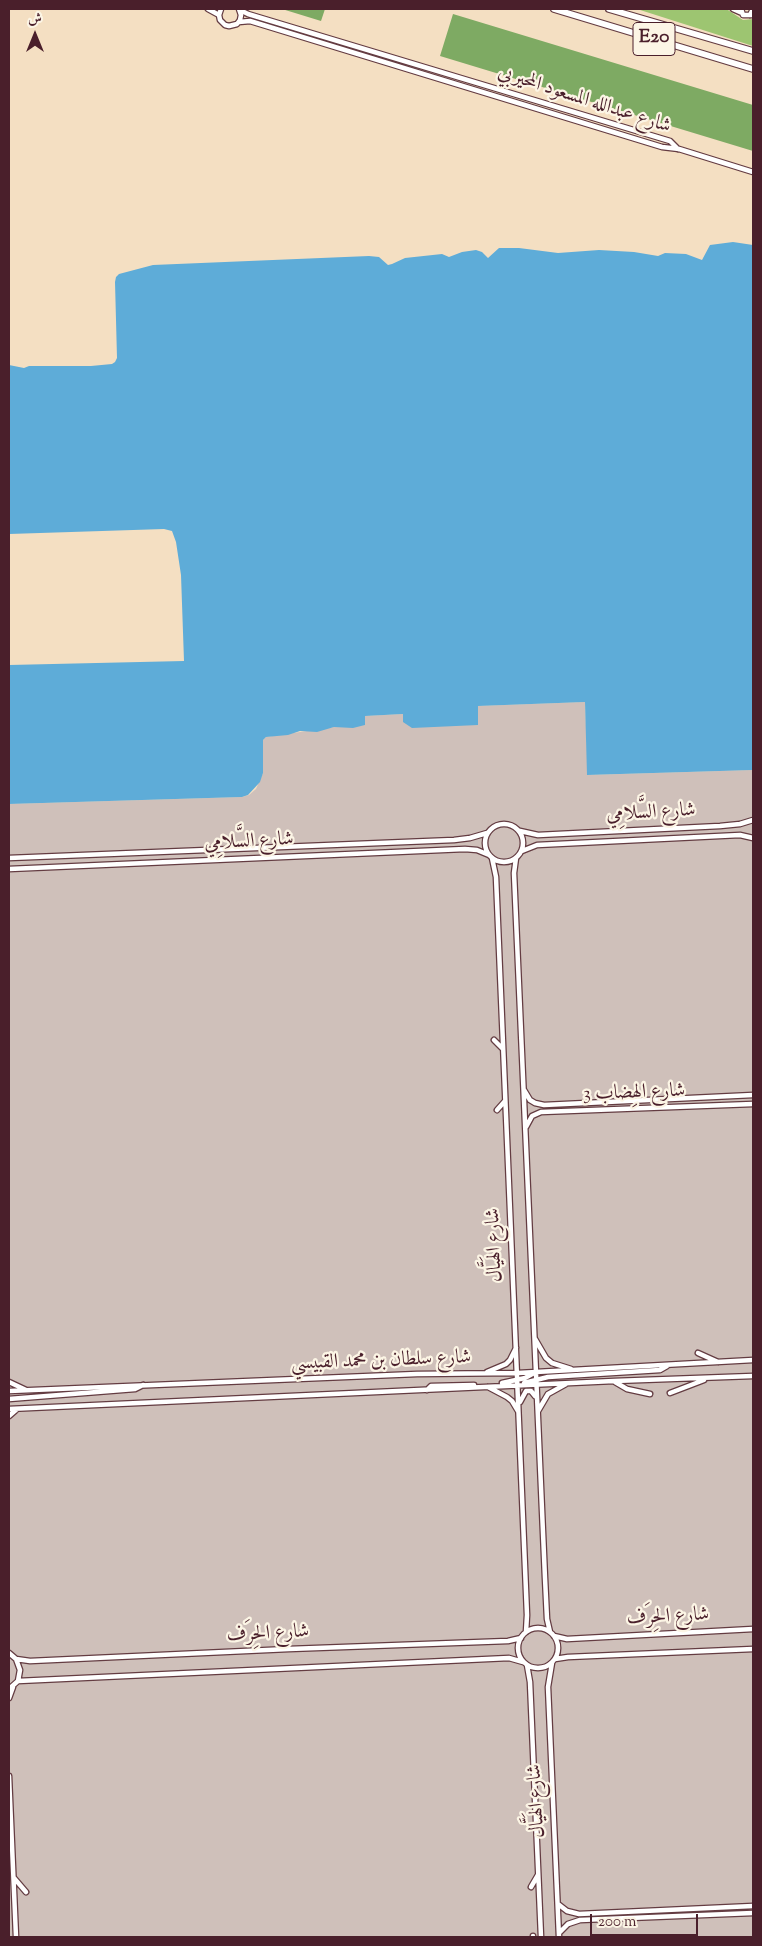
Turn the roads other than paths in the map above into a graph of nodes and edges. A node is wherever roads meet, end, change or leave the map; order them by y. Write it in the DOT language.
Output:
graph roads {
  1 [pos="208,9"];
  2 [pos="221,9"];
  3 [pos="240,9"];
  4 [pos="554,9"];
  5 [pos="609,9"];
  6 [pos="733,9"];
  7 [pos="753,9"];
  8 [pos="742,11"];
  9 [pos="219,15"];
  10 [pos="752,15"];
  11 [pos="239,22"];
  12 [pos="753,51"];
  13 [pos="753,69"];
  14 [pos="664,139"];
  15 [pos="660,146"];
  16 [pos="679,150"];
  17 [pos="753,172"];
  18 [pos="753,820"];
  19 [pos="520,831"];
  20 [pos="487,833"];
  21 [pos="753,838"];
  22 [pos="522,851"];
  23 [pos="491,856"];
  24 [pos="9,858"];
  25 [pos="516,858"];
  26 [pos="9,869"];
  27 [pos="494,1040"];
  28 [pos="503,1049"];
  29 [pos="523,1088"];
  30 [pos="753,1095"];
  31 [pos="506,1101"];
  32 [pos="551,1104"];
  33 [pos="753,1104"];
  34 [pos="497,1110"];
  35 [pos="551,1112"];
  36 [pos="525,1130"];
  37 [pos="534,1338"];
  38 [pos="516,1347"];
  39 [pos="698,1353"];
  40 [pos="753,1360"];
  41 [pos="720,1362"];
  42 [pos="668,1366"];
  43 [pos="577,1370"];
  44 [pos="536,1372"];
  45 [pos="518,1373"];
  46 [pos="484,1374"];
  47 [pos="753,1376"];
  48 [pos="708,1378"];
  49 [pos="614,1381"];
  50 [pos="9,1382"];
  51 [pos="518,1382"];
  52 [pos="536,1382"];
  53 [pos="568,1383"];
  54 [pos="144,1384"];
  55 [pos="487,1387"];
  56 [pos="427,1390"];
  57 [pos="9,1391"];
  58 [pos="27,1391"];
  59 [pos="670,1393"];
  60 [pos="650,1394"];
  61 [pos="9,1399"];
  62 [pos="537,1402"];
  63 [pos="519,1403"];
  64 [pos="9,1409"];
  65 [pos="18,1409"];
  66 [pos="538,1412"];
  67 [pos="9,1416"];
  68 [pos="520,1418"];
  69 [pos="753,1628"];
  70 [pos="526,1632"];
  71 [pos="550,1632"];
  72 [pos="554,1636"];
  73 [pos="521,1638"];
  74 [pos="753,1649"];
  75 [pos="9,1653"];
  76 [pos="16,1659"];
  77 [pos="554,1661"];
  78 [pos="525,1664"];
  79 [pos="18,1681"];
  80 [pos="11,1688"];
  81 [pos="9,1698"];
  82 [pos="9,1776"];
  83 [pos="538,1874"];
  84 [pos="14,1878"];
  85 [pos="531,1887"];
  86 [pos="26,1892"];
  87 [pos="558,1903"];
  88 [pos="753,1906"];
  89 [pos="753,1913"];
  90 [pos="583,1914"];
  91 [pos="583,1920"];
  92 [pos="559,1935"];
  93 [pos="16,1937"];
  94 [pos="541,1937"];
  1 -- 9 [label="street"];
  2 -- 9 [label="street"];
  3 -- 11 [label="street"];
  3 -- 14 [label="street, شارع عبدالله المسعود المحيربي"];
  4 -- 13 [label="highway, E20"];
  5 -- 12 [label="highway, E20"];
  6 -- 8 [label="street"];
  7 -- 10 [label="street"];
  8 -- 10 [label="street"];
  9 -- 11 [label="street, شارع عبدالله المسعود المحيربي"];
  11 -- 15 [label="street, شارع عبدالله المسعود المحيربي"];
  14 -- 15 [label="street"];
  14 -- 16 [label="street, شارع عبدالله المسعود المحيربي"];
  15 -- 16 [label="street, شارع عبدالله المسعود المحيربي"];
  16 -- 17 [label="street"];
  18 -- 19 [label="street, شارع السَّلامِي"];
  19 -- 20 [label="street"];
  19 -- 22 [label="street"];
  20 -- 23 [label="street"];
  20 -- 24 [label="street, شارع السَّلامِي"];
  21 -- 22 [label="street, شارع السَّلامِي"];
  22 -- 25 [label="street"];
  23 -- 25 [label="street"];
  23 -- 26 [label="street, شارع السَّلامِي"];
  23 -- 28 [label="street, شارع الهَيَّال"];
  25 -- 29 [label="street, شارع الهَيَّال"];
  27 -- 28 [label="street"];
  28 -- 31 [label="street, شارع الهَيَّال"];
  29 -- 32 [label="street, شارع الهِضاب 3"];
  29 -- 36 [label="street, شارع الهَيَّال"];
  30 -- 32 [label="street, شارع الهِضاب 3"];
  31 -- 34 [label="street"];
  31 -- 38 [label="street, شارع الهَيَّال"];
  32 -- 35 [label="street"];
  33 -- 35 [label="street, شارع الهِضاب 3"];
  35 -- 36 [label="street, شارع الهِضاب 3"];
  36 -- 37 [label="street, شارع الهَيَّال"];
  37 -- 43 [label="street"];
  37 -- 44 [label="street, شارع الهَيَّال"];
  38 -- 45 [label="street, شارع الهَيَّال"];
  38 -- 46 [label="street"];
  39 -- 41 [label="street"];
  40 -- 41 [label="street, شارع سلطان بن محمد القبيسي"];
  41 -- 42 [label="street, شارع سلطان بن محمد القبيسي"];
  42 -- 43 [label="street, شارع سلطان بن محمد القبيسي"];
  42 -- 52 [label="street"];
  43 -- 44 [label="street, شارع سلطان بن محمد القبيسي"];
  44 -- 45 [label="street, شارع سلطان بن محمد القبيسي"];
  44 -- 51 [label="street"];
  44 -- 52 [label="street, شارع الهَيَّال"];
  45 -- 46 [label="street, شارع سلطان بن محمد القبيسي"];
  45 -- 51 [label="street, شارع الهَيَّال"];
  46 -- 54 [label="street, شارع سلطان بن محمد القبيسي"];
  47 -- 48 [label="street, شارع سلطان بن محمد القبيسي"];
  48 -- 49 [label="street, شارع سلطان بن محمد القبيسي"];
  48 -- 59 [label="street"];
  49 -- 53 [label="street, شارع سلطان بن محمد القبيسي"];
  49 -- 60 [label="street"];
  50 -- 58 [label="street"];
  51 -- 52 [label="street, شارع سلطان بن محمد القبيسي"];
  51 -- 55 [label="street, شارع سلطان بن محمد القبيسي"];
  51 -- 56 [label="street"];
  51 -- 63 [label="street, شارع الهَيَّال"];
  52 -- 53 [label="street, شارع سلطان بن محمد القبيسي"];
  52 -- 62 [label="street, شارع الهَيَّال"];
  53 -- 66 [label="street"];
  54 -- 58 [label="street, شارع سلطان بن محمد القبيسي"];
  54 -- 61 [label="street"];
  55 -- 56 [label="street, شارع سلطان بن محمد القبيسي"];
  55 -- 68 [label="street"];
  56 -- 65 [label="street, شارع سلطان بن محمد القبيسي"];
  57 -- 58 [label="street, شارع سلطان بن محمد القبيسي"];
  62 -- 63 [label="street"];
  62 -- 66 [label="street, شارع الهَيَّال"];
  63 -- 68 [label="street, شارع الهَيَّال"];
  64 -- 65 [label="street, شارع سلطان بن محمد القبيسي"];
  65 -- 67 [label="street"];
  66 -- 71 [label="street, شارع الهَيَّال"];
  68 -- 70 [label="street, شارع الهَيَّال"];
  69 -- 72 [label="street, شارع الحِرَف"];
  70 -- 71 [label="street"];
  70 -- 73 [label="street"];
  71 -- 72 [label="street"];
  72 -- 77 [label="street"];
  73 -- 76 [label="street, شارع الحِرَف"];
  73 -- 78 [label="street"];
  74 -- 77 [label="street, شارع الحِرَف"];
  75 -- 76 [label="street"];
  76 -- 79 [label="street"];
  77 -- 78 [label="street"];
  77 -- 87 [label="street, شارع الهَيَّال"];
  78 -- 79 [label="street, شارع الحِرَف"];
  78 -- 83 [label="street, شارع الهَيَّال"];
  79 -- 80 [label="street"];
  80 -- 81 [label="street"];
  82 -- 84 [label="street"];
  83 -- 85 [label="street"];
  83 -- 94 [label="street, شارع الهَيَّال"];
  84 -- 86 [label="street"];
  84 -- 93 [label="street"];
  87 -- 90 [label="street"];
  87 -- 92 [label="street, شارع الهَيَّال"];
  88 -- 90 [label="street"];
  89 -- 91 [label="street"];
  90 -- 91 [label="street"];
  91 -- 92 [label="street"];
}
